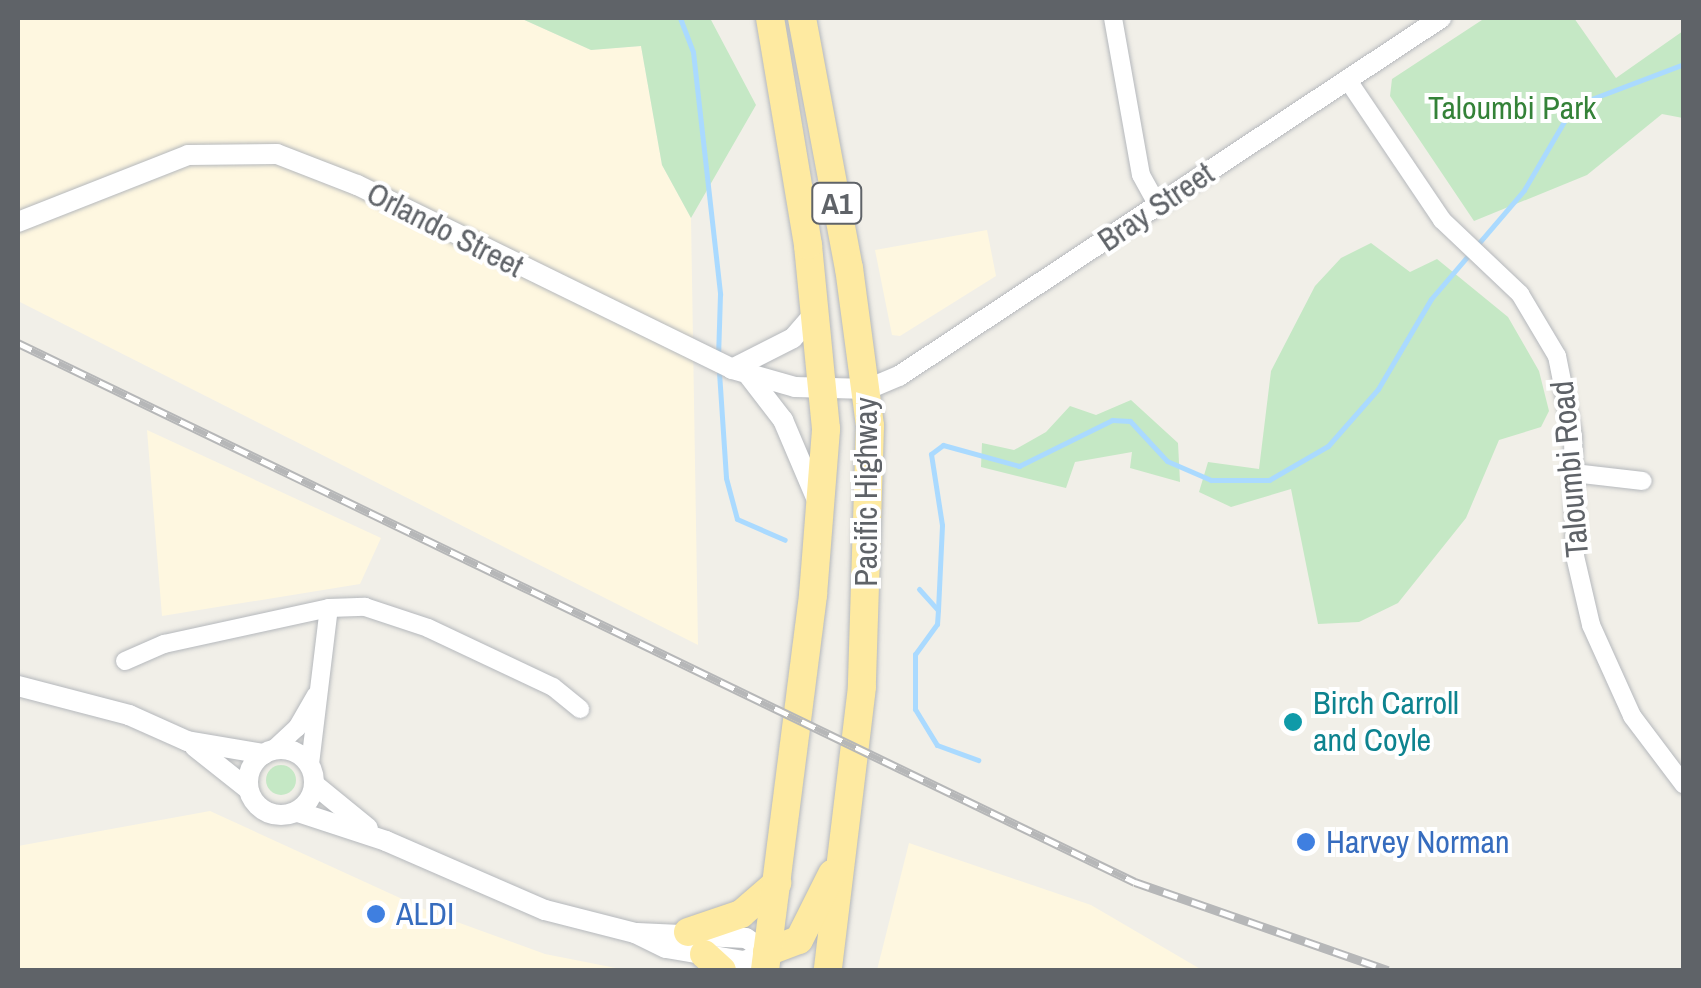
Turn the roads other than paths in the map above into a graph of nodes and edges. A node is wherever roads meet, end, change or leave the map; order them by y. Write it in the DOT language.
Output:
graph roads {
  1 [pos="770,18"];
  2 [pos="802,18"];
  3 [pos="1112,18"];
  4 [pos="1441,18"];
  5 [pos="1347,80"];
  6 [pos="1158,206"];
  7 [pos="18,222"];
  8 [pos="816,312"];
  9 [pos="740,372"];
  10 [pos="822,388"];
  11 [pos="868,389"];
  12 [pos="1574,473"];
  13 [pos="1643,482"];
  14 [pos="821,512"];
  15 [pos="329,608"];
  16 [pos="125,661"];
  17 [pos="18,686"];
  18 [pos="320,688"];
  19 [pos="580,709"];
  20 [pos="187,742"];
  21 [pos="268,752"];
  22 [pos="312,774"];
  23 [pos="1684,785"];
  24 [pos="248,789"];
  25 [pos="298,812"];
  26 [pos="846,840"];
  27 [pos="386,841"];
  28 [pos="777,883"];
  29 [pos="704,952"];
  30 [pos="772,964"];
  31 [pos="828,970"];
  1 -- 8 [label="highway, Pacific Highway / A1"];
  2 -- 11 [label="highway, Pacific Highway / A1"];
  3 -- 6 [label="street"];
  4 -- 5 [label="street, Bray Street"];
  5 -- 6 [label="street, Bray Street"];
  5 -- 12 [label="street, Taloumbi Road"];
  6 -- 11 [label="street, Bray Street"];
  7 -- 9 [label="street, Orlando Street"];
  8 -- 9 [label="street"];
  8 -- 10 [label="highway, Pacific Highway / A1"];
  9 -- 10 [label="street, Orlando Street"];
  9 -- 14 [label="street"];
  10 -- 11 [label="street, Orlando Street"];
  10 -- 14 [label="highway, Pacific Highway / A1"];
  11 -- 26 [label="highway, Pacific Highway / A1"];
  12 -- 13 [label="street"];
  12 -- 23 [label="street, Taloumbi Road"];
  14 -- 28 [label="highway, Pacific Highway / A1"];
  15 -- 16 [label="street"];
  15 -- 18 [label="street"];
  15 -- 19 [label="street"];
  17 -- 20 [label="street"];
  18 -- 21 [label="street"];
  18 -- 22 [label="street"];
  20 -- 21 [label="street"];
  20 -- 24 [label="street"];
  21 -- 22 [label="street"];
  21 -- 24 [label="street"];
  22 -- 25 [label="street"];
  22 -- 27 [label="street"];
  24 -- 25 [label="street"];
  25 -- 27 [label="street"];
  26 -- 30 [label="highway"];
  26 -- 31 [label="highway, Pacific Highway / A1"];
  27 -- 29 [label="street"];
  28 -- 29 [label="highway"];
  28 -- 30 [label="highway, Pacific Highway / A1"];
  29 -- 30 [label="street"];
}
